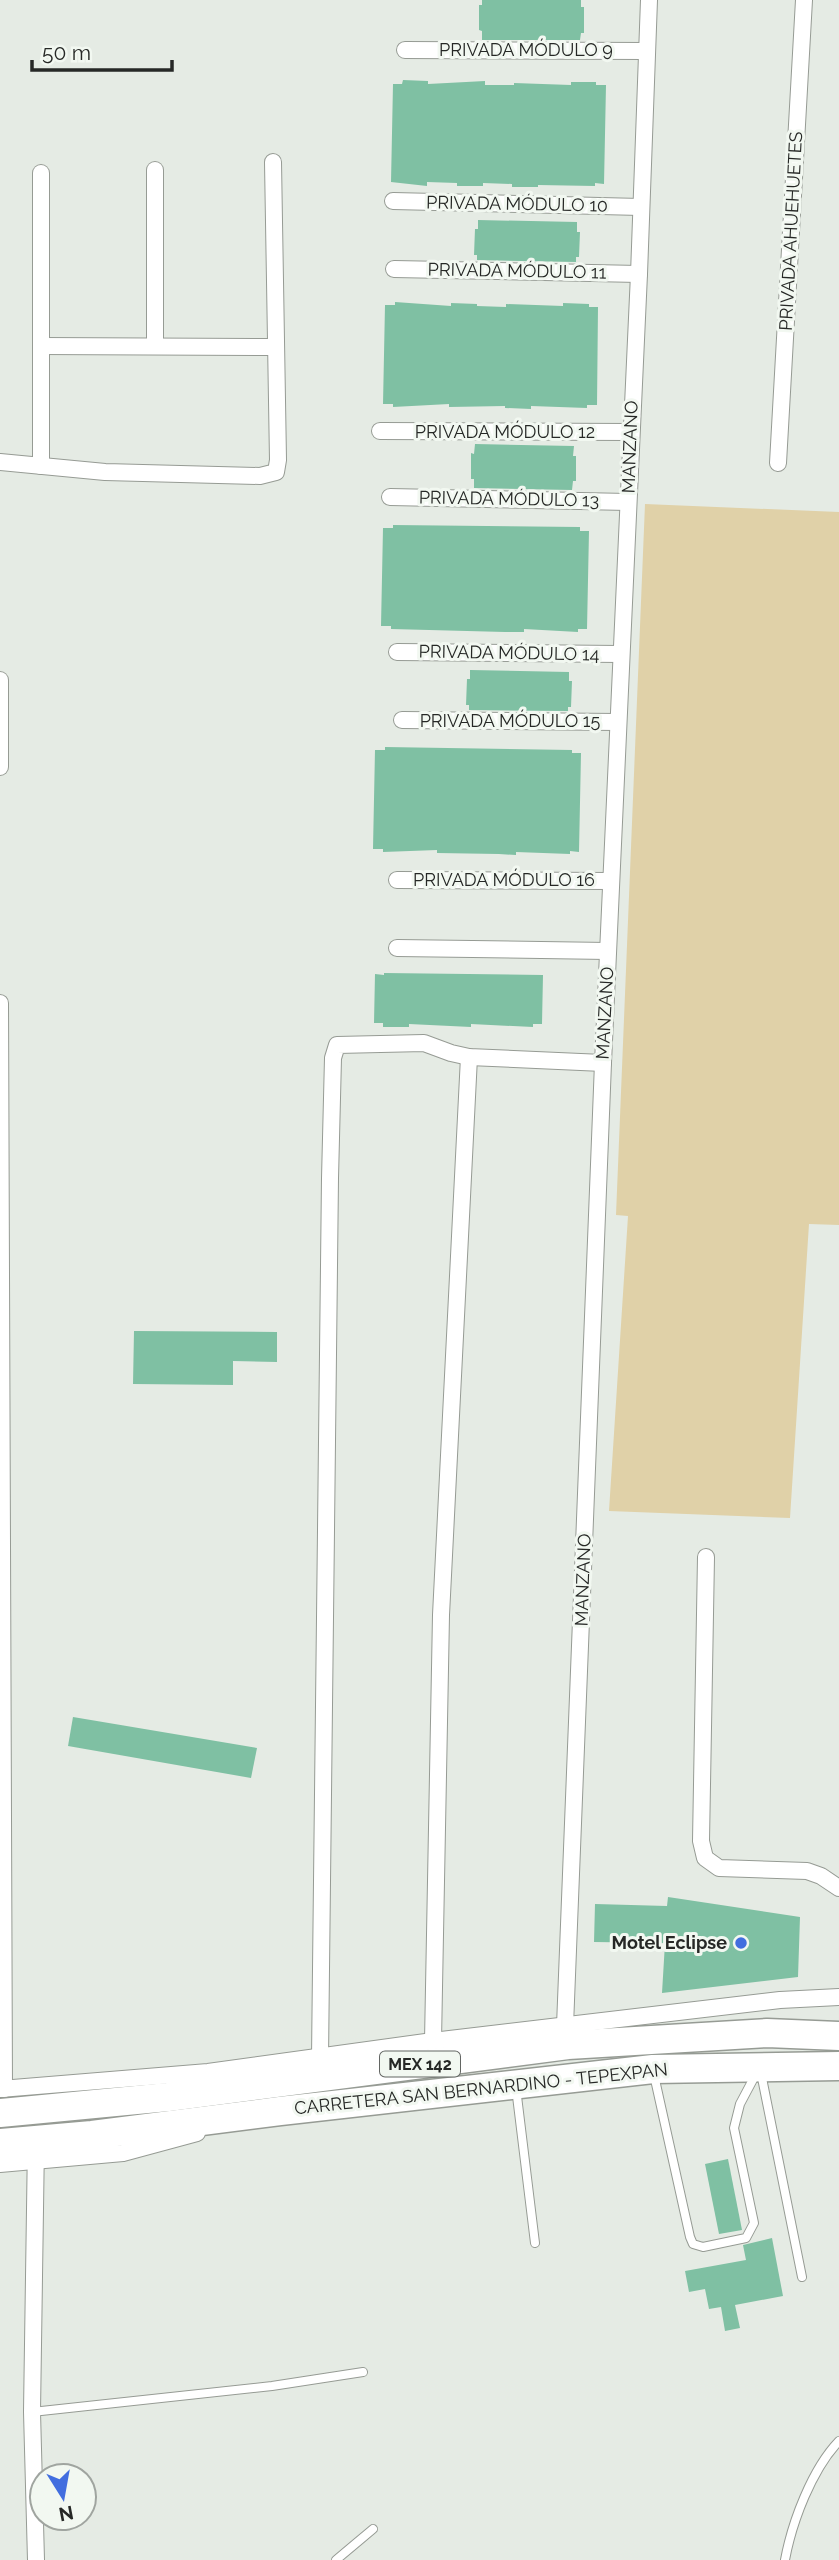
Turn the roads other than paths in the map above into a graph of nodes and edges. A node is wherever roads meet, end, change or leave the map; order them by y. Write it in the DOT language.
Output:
graph roads {
  1 [pos="649,0"];
  2 [pos="804,0"];
  3 [pos="405,50"];
  4 [pos="647,51"];
  5 [pos="273,162"];
  6 [pos="155,170"];
  7 [pos="41,173"];
  8 [pos="393,201"];
  9 [pos="641,207"];
  10 [pos="394,269"];
  11 [pos="639,274"];
  12 [pos="155,345"];
  13 [pos="41,346"];
  14 [pos="276,347"];
  15 [pos="380,431"];
  16 [pos="631,432"];
  17 [pos="0,462"];
  18 [pos="778,463"];
  19 [pos="41,466"];
  20 [pos="390,497"];
  21 [pos="628,502"];
  22 [pos="397,652"];
  23 [pos="621,654"];
  24 [pos="0,680"];
  25 [pos="0,706"];
  26 [pos="402,720"];
  27 [pos="618,722"];
  28 [pos="0,768"];
  29 [pos="397,880"];
  30 [pos="611,881"];
  31 [pos="397,948"];
  32 [pos="608,951"];
  33 [pos="0,1003"];
  34 [pos="469,1057"];
  35 [pos="603,1063"];
  36 [pos="1,1112"];
  37 [pos="706,1557"];
  38 [pos="839,1888"];
  39 [pos="839,1997"];
  40 [pos="565,2026"];
  41 [pos="839,2035"];
  42 [pos="433,2041"];
  43 [pos="320,2058"];
  44 [pos="839,2066"];
  45 [pos="760,2067"];
  46 [pos="653,2069"];
  47 [pos="515,2085"];
  48 [pos="1,2097"];
  49 [pos="0,2143"];
  50 [pos="36,2152"];
  51 [pos="0,2164"];
  52 [pos="535,2243"];
  53 [pos="803,2277"];
  54 [pos="363,2372"];
  55 [pos="32,2412"];
  56 [pos="839,2441"];
  57 [pos="373,2529"];
  58 [pos="36,2560"];
  59 [pos="336,2560"];
  60 [pos="785,2560"];
  1 -- 4 [label="street, MANZANO"];
  2 -- 18 [label="street, PRIVADA AHUEHUETES"];
  3 -- 4 [label="street, PRIVADA MÓDULO 9"];
  4 -- 9 [label="street, MANZANO"];
  5 -- 14 [label="street"];
  6 -- 12 [label="street"];
  7 -- 13 [label="street"];
  8 -- 9 [label="street, PRIVADA MÓDULO 10"];
  9 -- 11 [label="street, MANZANO"];
  10 -- 11 [label="street, PRIVADA MÓDULO 11"];
  11 -- 16 [label="street, MANZANO"];
  12 -- 13 [label="street"];
  12 -- 14 [label="street"];
  13 -- 19 [label="street"];
  14 -- 19 [label="street"];
  15 -- 16 [label="street, PRIVADA MÓDULO 12"];
  16 -- 21 [label="street, MANZANO"];
  17 -- 19 [label="street"];
  20 -- 21 [label="street, PRIVADA MÓDULO 13"];
  21 -- 23 [label="street, MANZANO"];
  22 -- 23 [label="street, PRIVADA MÓDULO 14"];
  23 -- 27 [label="street, MANZANO"];
  24 -- 25 [label="street"];
  25 -- 28 [label="street"];
  26 -- 27 [label="street, PRIVADA MÓDULO 15"];
  27 -- 30 [label="street, MANZANO"];
  29 -- 30 [label="street, PRIVADA MÓDULO 16"];
  30 -- 32 [label="street, MANZANO"];
  31 -- 32 [label="street"];
  32 -- 35 [label="street, MANZANO"];
  33 -- 36 [label="street"];
  34 -- 35 [label="street"];
  34 -- 42 [label="street"];
  34 -- 43 [label="street"];
  35 -- 40 [label="street, MANZANO"];
  36 -- 48 [label="street"];
  37 -- 38 [label="street"];
  39 -- 40 [label="street"];
  40 -- 42 [label="street"];
  41 -- 48 [label="highway, CARRETERA SAN BERNARDINO - TEPEXPAN / MEX 142"];
  42 -- 43 [label="street"];
  43 -- 48 [label="street"];
  44 -- 45 [label="highway, CARRETERA SAN BERNARDINO - TEPEXPAN / MEX 142"];
  45 -- 46 [label="highway, CARRETERA SAN BERNARDINO - TEPEXPAN / MEX 142"];
  45 -- 46 [label="lane"];
  45 -- 53 [label="lane"];
  46 -- 47 [label="highway, CARRETERA SAN BERNARDINO - TEPEXPAN / MEX 142"];
  47 -- 50 [label="highway, CARRETERA SAN BERNARDINO - TEPEXPAN / MEX 142"];
  47 -- 52 [label="lane"];
  49 -- 50 [label="highway, CARRETERA SAN BERNARDINO - TEPEXPAN / MEX 142"];
  50 -- 51 [label="street"];
  50 -- 55 [label="street"];
  54 -- 55 [label="lane"];
  55 -- 58 [label="street"];
  56 -- 60 [label="lane"];
  57 -- 59 [label="lane"];
}
